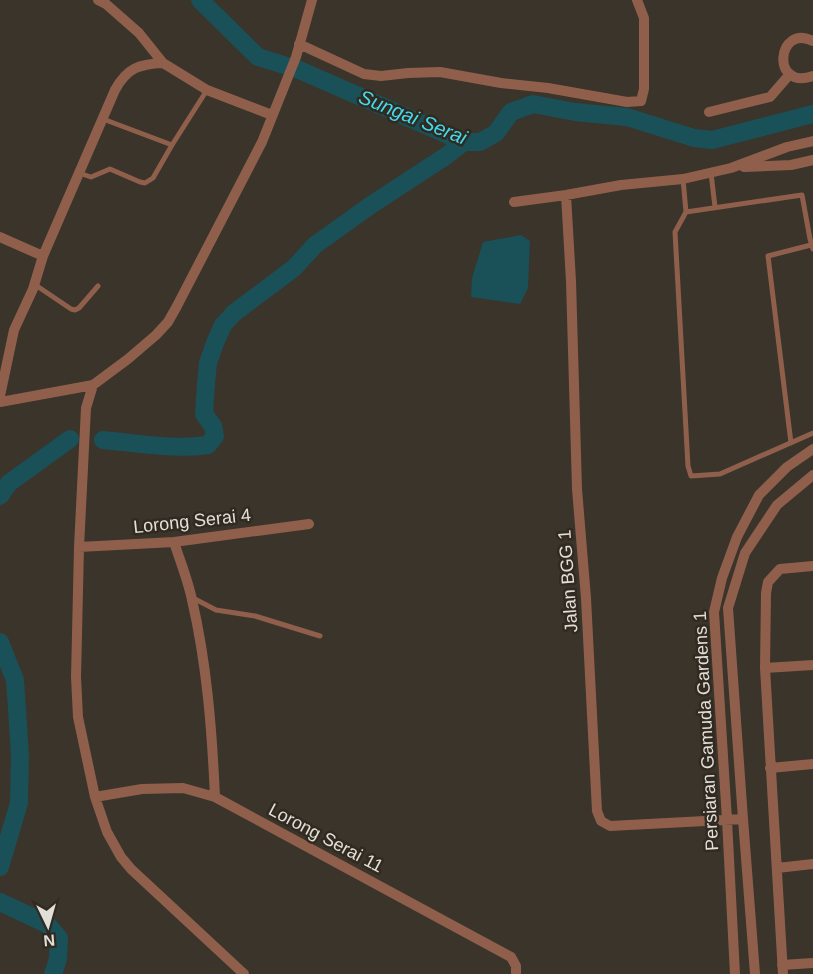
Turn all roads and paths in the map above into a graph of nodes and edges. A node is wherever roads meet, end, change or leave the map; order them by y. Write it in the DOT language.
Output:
graph roads {
  1 [pos="98,0"];
  2 [pos="312,0"];
  3 [pos="637,0"];
  4 [pos="813,41"];
  5 [pos="299,44"];
  6 [pos="163,63"];
  7 [pos="790,74"];
  8 [pos="813,76"];
  9 [pos="207,90"];
  10 [pos="709,112"];
  11 [pos="272,115"];
  12 [pos="104,119"];
  13 [pos="813,141"];
  14 [pos="172,145"];
  15 [pos="813,160"];
  16 [pos="731,168"];
  17 [pos="79,173"];
  18 [pos="711,173"];
  19 [pos="683,179"];
  20 [pos="566,195"];
  21 [pos="514,202"];
  22 [pos="715,207"];
  23 [pos="686,212"];
  24 [pos="0,237"];
  25 [pos="812,247"];
  26 [pos="43,256"];
  27 [pos="34,284"];
  28 [pos="98,286"];
  29 [pos="93,385"];
  30 [pos="0,396"];
  31 [pos="0,402"];
  32 [pos="813,433"];
  33 [pos="791,443"];
  34 [pos="813,449"];
  35 [pos="813,475"];
  36 [pos="309,524"];
  37 [pos="174,542"];
  38 [pos="79,547"];
  39 [pos="813,566"];
  40 [pos="192,598"];
  41 [pos="320,636"];
  42 [pos="813,665"];
  43 [pos="765,668"];
  44 [pos="813,764"];
  45 [pos="770,768"];
  46 [pos="95,797"];
  47 [pos="214,797"];
  48 [pos="743,819"];
  49 [pos="727,820"];
  50 [pos="813,864"];
  51 [pos="777,868"];
  52 [pos="813,963"];
  53 [pos="782,969"];
  54 [pos="244,974"];
  55 [pos="516,974"];
  56 [pos="735,974"];
  57 [pos="755,974"];
  1 -- 6 [label="street"];
  2 -- 5 [label="street"];
  3 -- 5 [label="street"];
  4 -- 7 [label="street"];
  5 -- 11 [label="street"];
  6 -- 9 [label="street"];
  6 -- 12 [label="street"];
  7 -- 8 [label="street"];
  7 -- 10 [label="street"];
  9 -- 11 [label="street"];
  9 -- 14 [label="lane"];
  11 -- 29 [label="street"];
  12 -- 14 [label="lane"];
  12 -- 17 [label="street"];
  13 -- 16 [label="street"];
  14 -- 17 [label="lane"];
  15 -- 16 [label="street"];
  16 -- 18 [label="street"];
  17 -- 26 [label="street"];
  18 -- 19 [label="street"];
  18 -- 22 [label="lane"];
  19 -- 20 [label="street"];
  19 -- 23 [label="lane"];
  20 -- 21 [label="street"];
  20 -- 49 [label="street, Jalan BGG 1"];
  22 -- 23 [label="lane"];
  22 -- 25 [label="lane"];
  23 -- 33 [label="lane"];
  24 -- 26 [label="street"];
  25 -- 33 [label="lane"];
  26 -- 27 [label="street"];
  27 -- 28 [label="lane"];
  27 -- 30 [label="street"];
  29 -- 31 [label="street"];
  29 -- 38 [label="street"];
  32 -- 33 [label="lane"];
  34 -- 49 [label="street, Persiaran Gamuda Gardens 1"];
  35 -- 48 [label="street, Persiaran Gamuda Gardens 1"];
  36 -- 37 [label="street, Lorong Serai 4"];
  37 -- 38 [label="street, Lorong Serai 4"];
  37 -- 40 [label="street"];
  38 -- 46 [label="street"];
  39 -- 43 [label="street"];
  40 -- 41 [label="lane"];
  40 -- 47 [label="street"];
  42 -- 43 [label="street"];
  43 -- 45 [label="street"];
  44 -- 45 [label="street"];
  45 -- 51 [label="street"];
  46 -- 47 [label="street, Lorong Serai 11"];
  46 -- 54 [label="street"];
  47 -- 55 [label="street, Lorong Serai 11"];
  48 -- 49 [label="street, Jalan BGG 1"];
  48 -- 57 [label="street, Persiaran Gamuda Gardens 1"];
  49 -- 56 [label="street, Persiaran Gamuda Gardens 1"];
  50 -- 51 [label="street"];
  51 -- 53 [label="street"];
  52 -- 53 [label="street"];
}
